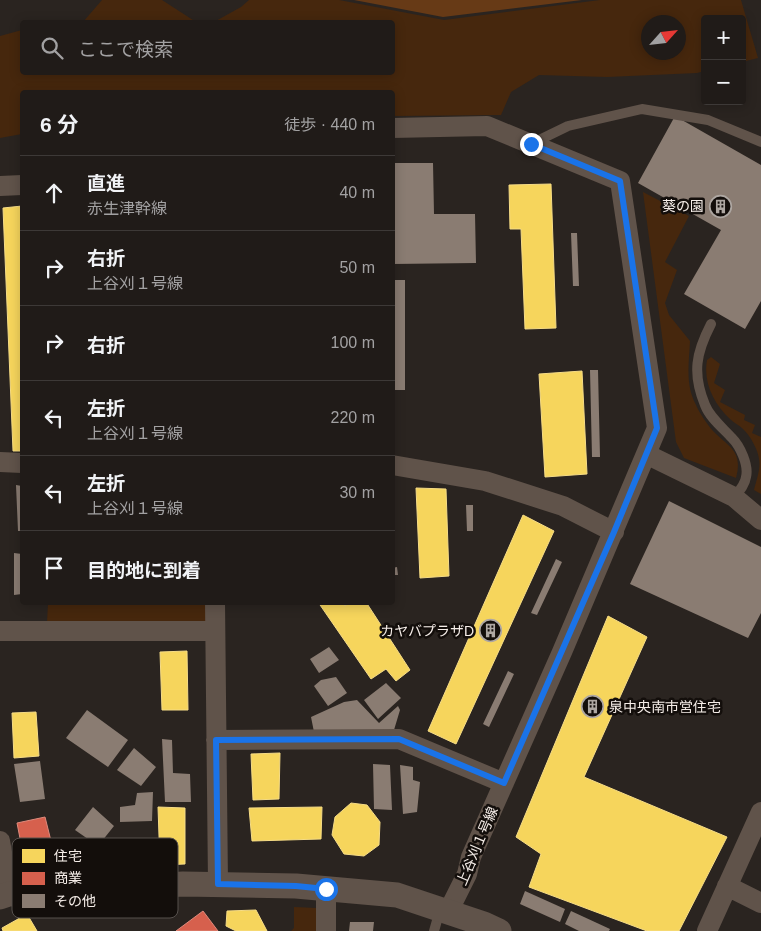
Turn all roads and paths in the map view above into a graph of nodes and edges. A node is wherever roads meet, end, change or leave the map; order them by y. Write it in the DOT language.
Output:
graph roads {
  1 [pos="395,128"];
  2 [pos="761,142"];
  3 [pos="531,144"];
  4 [pos="20,185"];
  5 [pos="0,186"];
  6 [pos="711,324"];
  7 [pos="646,454"];
  8 [pos="0,462"];
  9 [pos="20,463"];
  10 [pos="395,466"];
  11 [pos="734,497"];
  12 [pos="761,520"];
  13 [pos="614,532"];
  14 [pos="215,605"];
  15 [pos="0,631"];
  16 [pos="215,631"];
  17 [pos="216,740"];
  18 [pos="504,783"];
  19 [pos="761,812"];
  20 [pos="0,841"];
  21 [pos="178,884"];
  22 [pos="218,884"];
  23 [pos="728,886"];
  24 [pos="326,889"];
  25 [pos="4,896"];
  26 [pos="761,903"];
  27 [pos="441,918"];
  28 [pos="326,931"];
  29 [pos="499,931"];
  30 [pos="707,931"];
  1 -- 3 [label="street, 上谷刈１号線"];
  2 -- 3 [label="lane"];
  3 -- 7 [label="street, 上谷刈１号線"];
  4 -- 5 [label="street"];
  6 -- 11 [label="lane"];
  7 -- 11 [label="street"];
  7 -- 13 [label="street, 上谷刈１号線"];
  8 -- 9 [label="street"];
  10 -- 13 [label="street"];
  11 -- 12 [label="street"];
  13 -- 18 [label="street, 上谷刈１号線"];
  14 -- 16 [label="street"];
  15 -- 16 [label="street"];
  16 -- 17 [label="street"];
  17 -- 18 [label="street"];
  17 -- 22 [label="street"];
  18 -- 27 [label="street, 上谷刈１号線"];
  19 -- 23 [label="street"];
  20 -- 25 [label="street"];
  21 -- 22 [label="street"];
  22 -- 24 [label="street"];
  23 -- 26 [label="street"];
  23 -- 30 [label="street"];
  24 -- 27 [label="street"];
  24 -- 28 [label="street"];
  27 -- 29 [label="street"];
}
